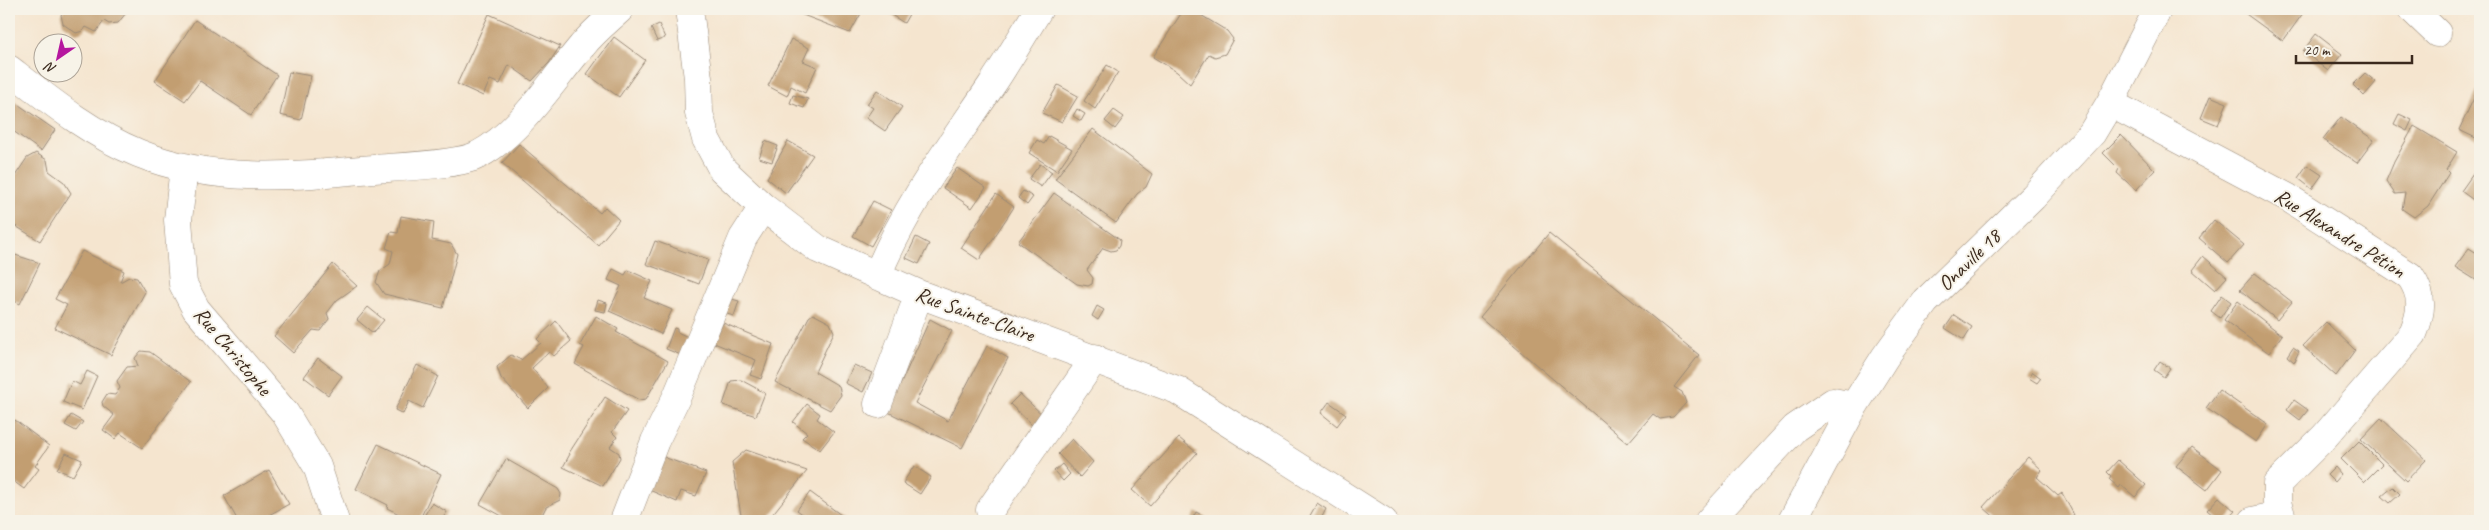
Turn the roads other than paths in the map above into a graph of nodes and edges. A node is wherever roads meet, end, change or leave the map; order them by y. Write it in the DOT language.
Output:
graph roads {
  1 [pos="620,9"];
  2 [pos="689,9"];
  3 [pos="1039,9"];
  4 [pos="2158,9"];
  5 [pos="2412,9"];
  6 [pos="2437,33"];
  7 [pos="9,69"];
  8 [pos="2110,103"];
  9 [pos="184,167"];
  10 [pos="763,207"];
  11 [pos="877,276"];
  12 [pos="919,294"];
  13 [pos="1095,358"];
  14 [pos="878,404"];
  15 [pos="1854,406"];
  16 [pos="990,510"];
  17 [pos="2282,518"];
  18 [pos="335,521"];
  19 [pos="624,521"];
  20 [pos="1384,521"];
  21 [pos="1709,521"];
  22 [pos="1792,521"];
  23 [pos="2253,521"];
  1 -- 9 [label="street"];
  2 -- 10 [label="street, Rue Sainte-Claire"];
  3 -- 11 [label="street"];
  4 -- 8 [label="street, Onaville 18"];
  5 -- 6 [label="street"];
  7 -- 9 [label="street"];
  8 -- 15 [label="street, Onaville 18"];
  8 -- 17 [label="street, Rue Alexandre Pétion"];
  9 -- 18 [label="street, Rue Christophe"];
  10 -- 11 [label="street, Rue Sainte-Claire"];
  10 -- 19 [label="street"];
  11 -- 12 [label="street, Rue Sainte-Claire"];
  12 -- 13 [label="street, Rue Sainte-Claire"];
  12 -- 14 [label="street"];
  13 -- 16 [label="street"];
  13 -- 20 [label="street, Rue Sainte-Claire"];
  15 -- 21 [label="street"];
  15 -- 22 [label="street, Onaville 18"];
  17 -- 23 [label="street"];
}
